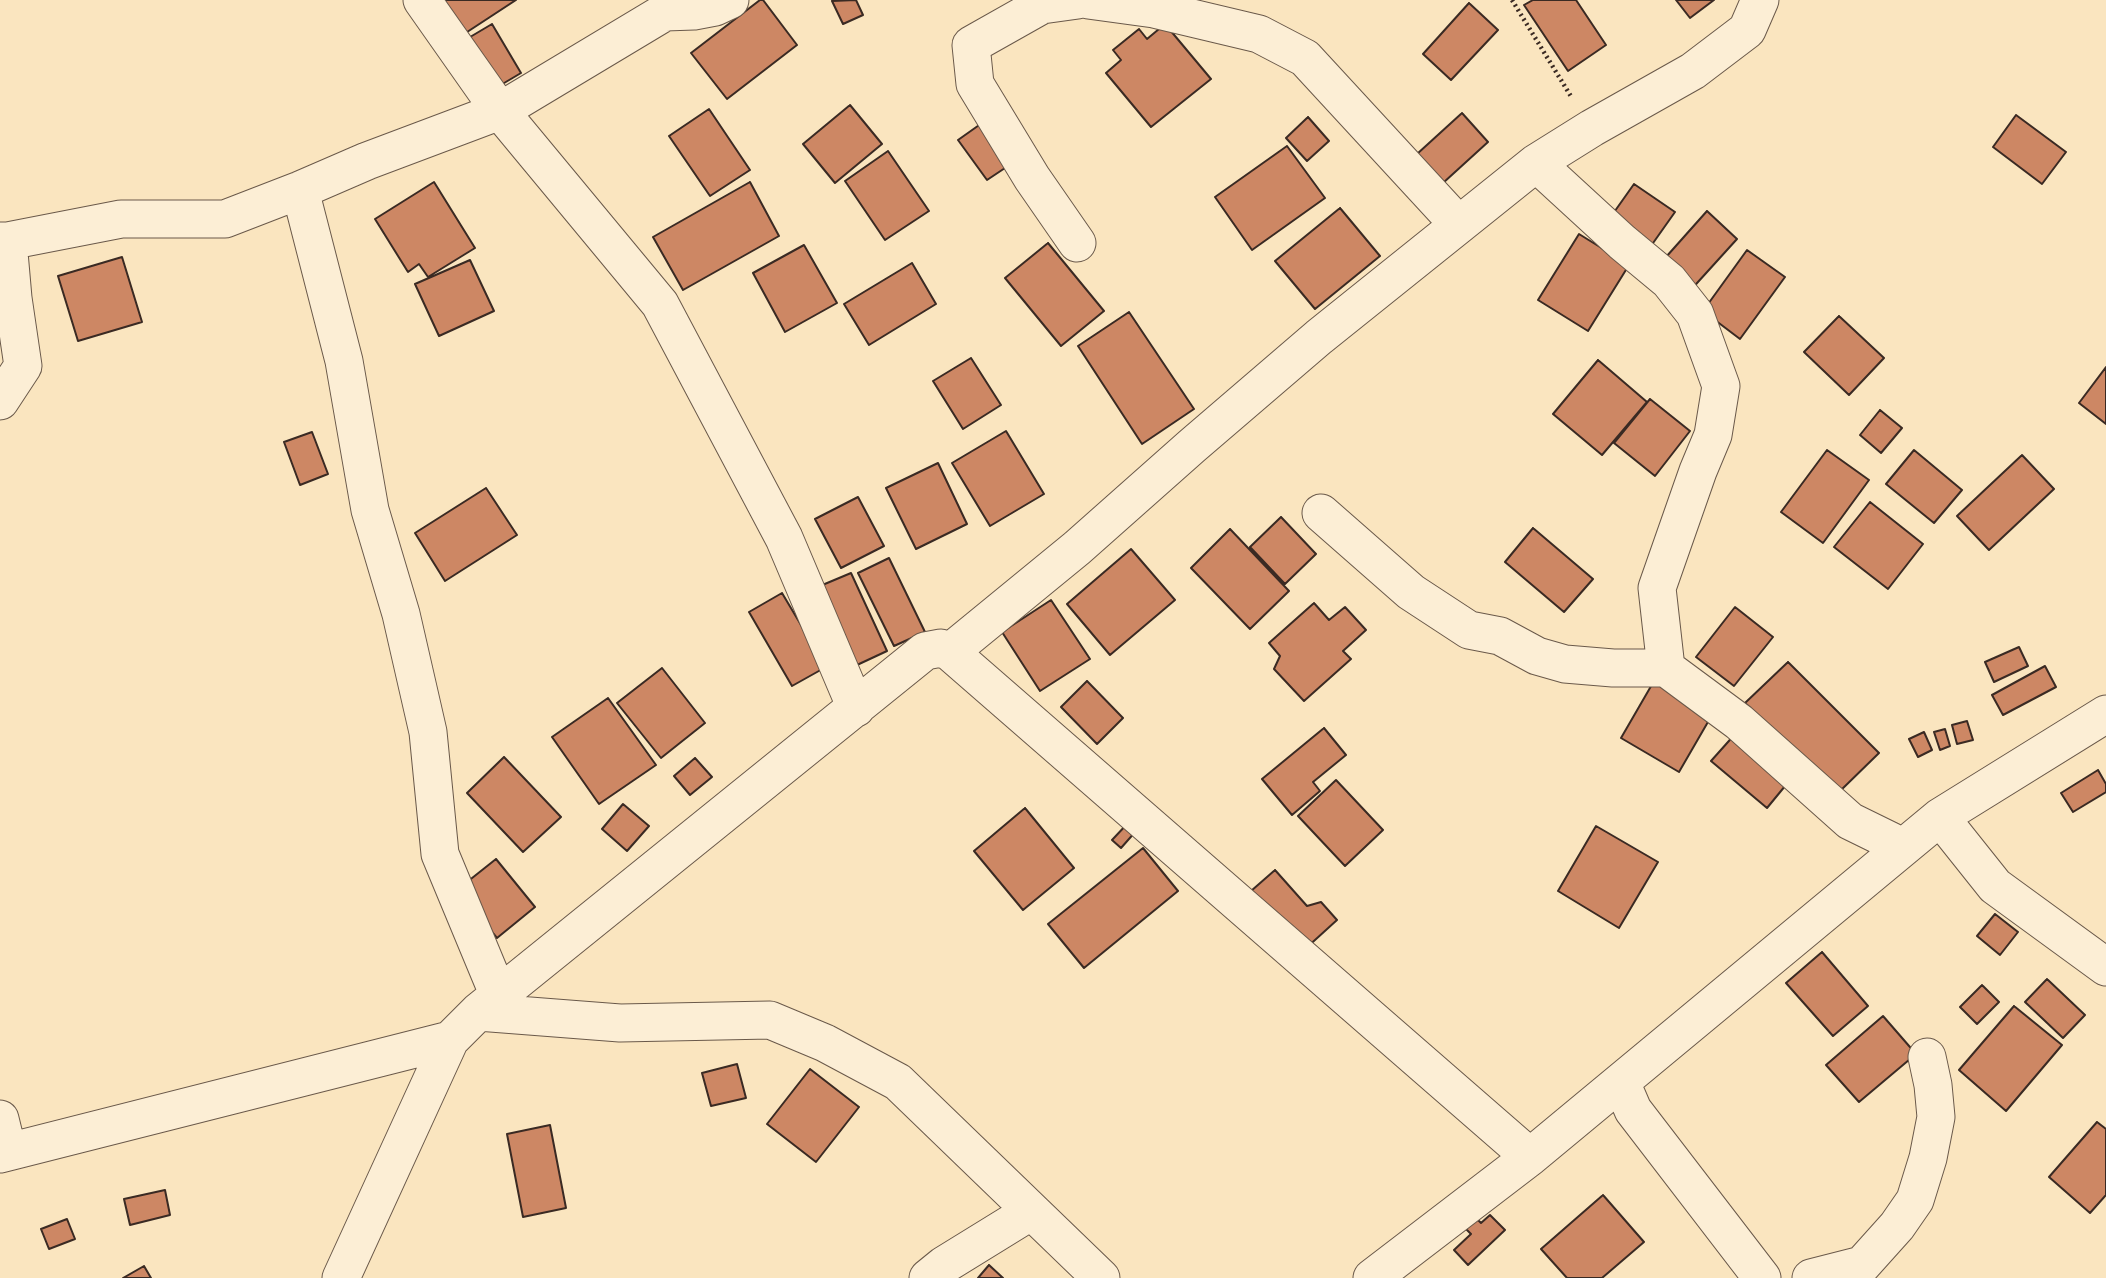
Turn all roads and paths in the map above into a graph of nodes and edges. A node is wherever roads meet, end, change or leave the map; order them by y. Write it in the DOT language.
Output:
graph roads {
  1 [pos="422,0"];
  2 [pos="730,0"];
  3 [pos="1078,0"];
  4 [pos="1088,0"];
  5 [pos="1512,0"];
  6 [pos="1760,0"];
  7 [pos="1046,3"];
  8 [pos="500,111"];
  9 [pos="1592,128"];
  10 [pos="1536,163"];
  11 [pos="300,190"];
  12 [pos="1459,225"];
  13 [pos="4,241"];
  14 [pos="1077,243"];
  15 [pos="0,401"];
  16 [pos="1321,513"];
  17 [pos="950,652"];
  18 [pos="1665,668"];
  19 [pos="856,708"];
  20 [pos="2106,714"];
  21 [pos="1940,817"];
  22 [pos="1903,847"];
  23 [pos="2106,967"];
  24 [pos="488,1004"];
  25 [pos="450,1040"];
  26 [pos="1927,1057"];
  27 [pos="1621,1082"];
  28 [pos="3,1142"];
  29 [pos="1530,1157"];
  30 [pos="1030,1212"];
  31 [pos="341,1278"];
  32 [pos="928,1278"];
  33 [pos="1101,1278"];
  34 [pos="1372,1278"];
  35 [pos="1762,1278"];
  36 [pos="1811,1278"];
  1 -- 8 [label="street"];
  2 -- 8 [label="street"];
  3 -- 7 [label="street"];
  4 -- 12 [label="street"];
  5 -- 9 [label="path"];
  6 -- 9 [label="street"];
  7 -- 14 [label="street"];
  8 -- 11 [label="street"];
  8 -- 19 [label="street"];
  9 -- 10 [label="street"];
  10 -- 12 [label="street"];
  10 -- 18 [label="street"];
  11 -- 13 [label="street"];
  11 -- 24 [label="street"];
  12 -- 17 [label="street"];
  13 -- 15 [label="street"];
  16 -- 18 [label="street"];
  17 -- 19 [label="street"];
  17 -- 29 [label="street"];
  18 -- 22 [label="street"];
  19 -- 24 [label="street"];
  20 -- 21 [label="street"];
  21 -- 22 [label="street"];
  21 -- 23 [label="street"];
  22 -- 27 [label="street"];
  24 -- 25 [label="street"];
  24 -- 30 [label="street"];
  25 -- 28 [label="street"];
  25 -- 31 [label="street"];
  26 -- 36 [label="street"];
  27 -- 29 [label="street"];
  27 -- 35 [label="street"];
  29 -- 34 [label="street"];
  30 -- 32 [label="street"];
  30 -- 33 [label="street"];
}
